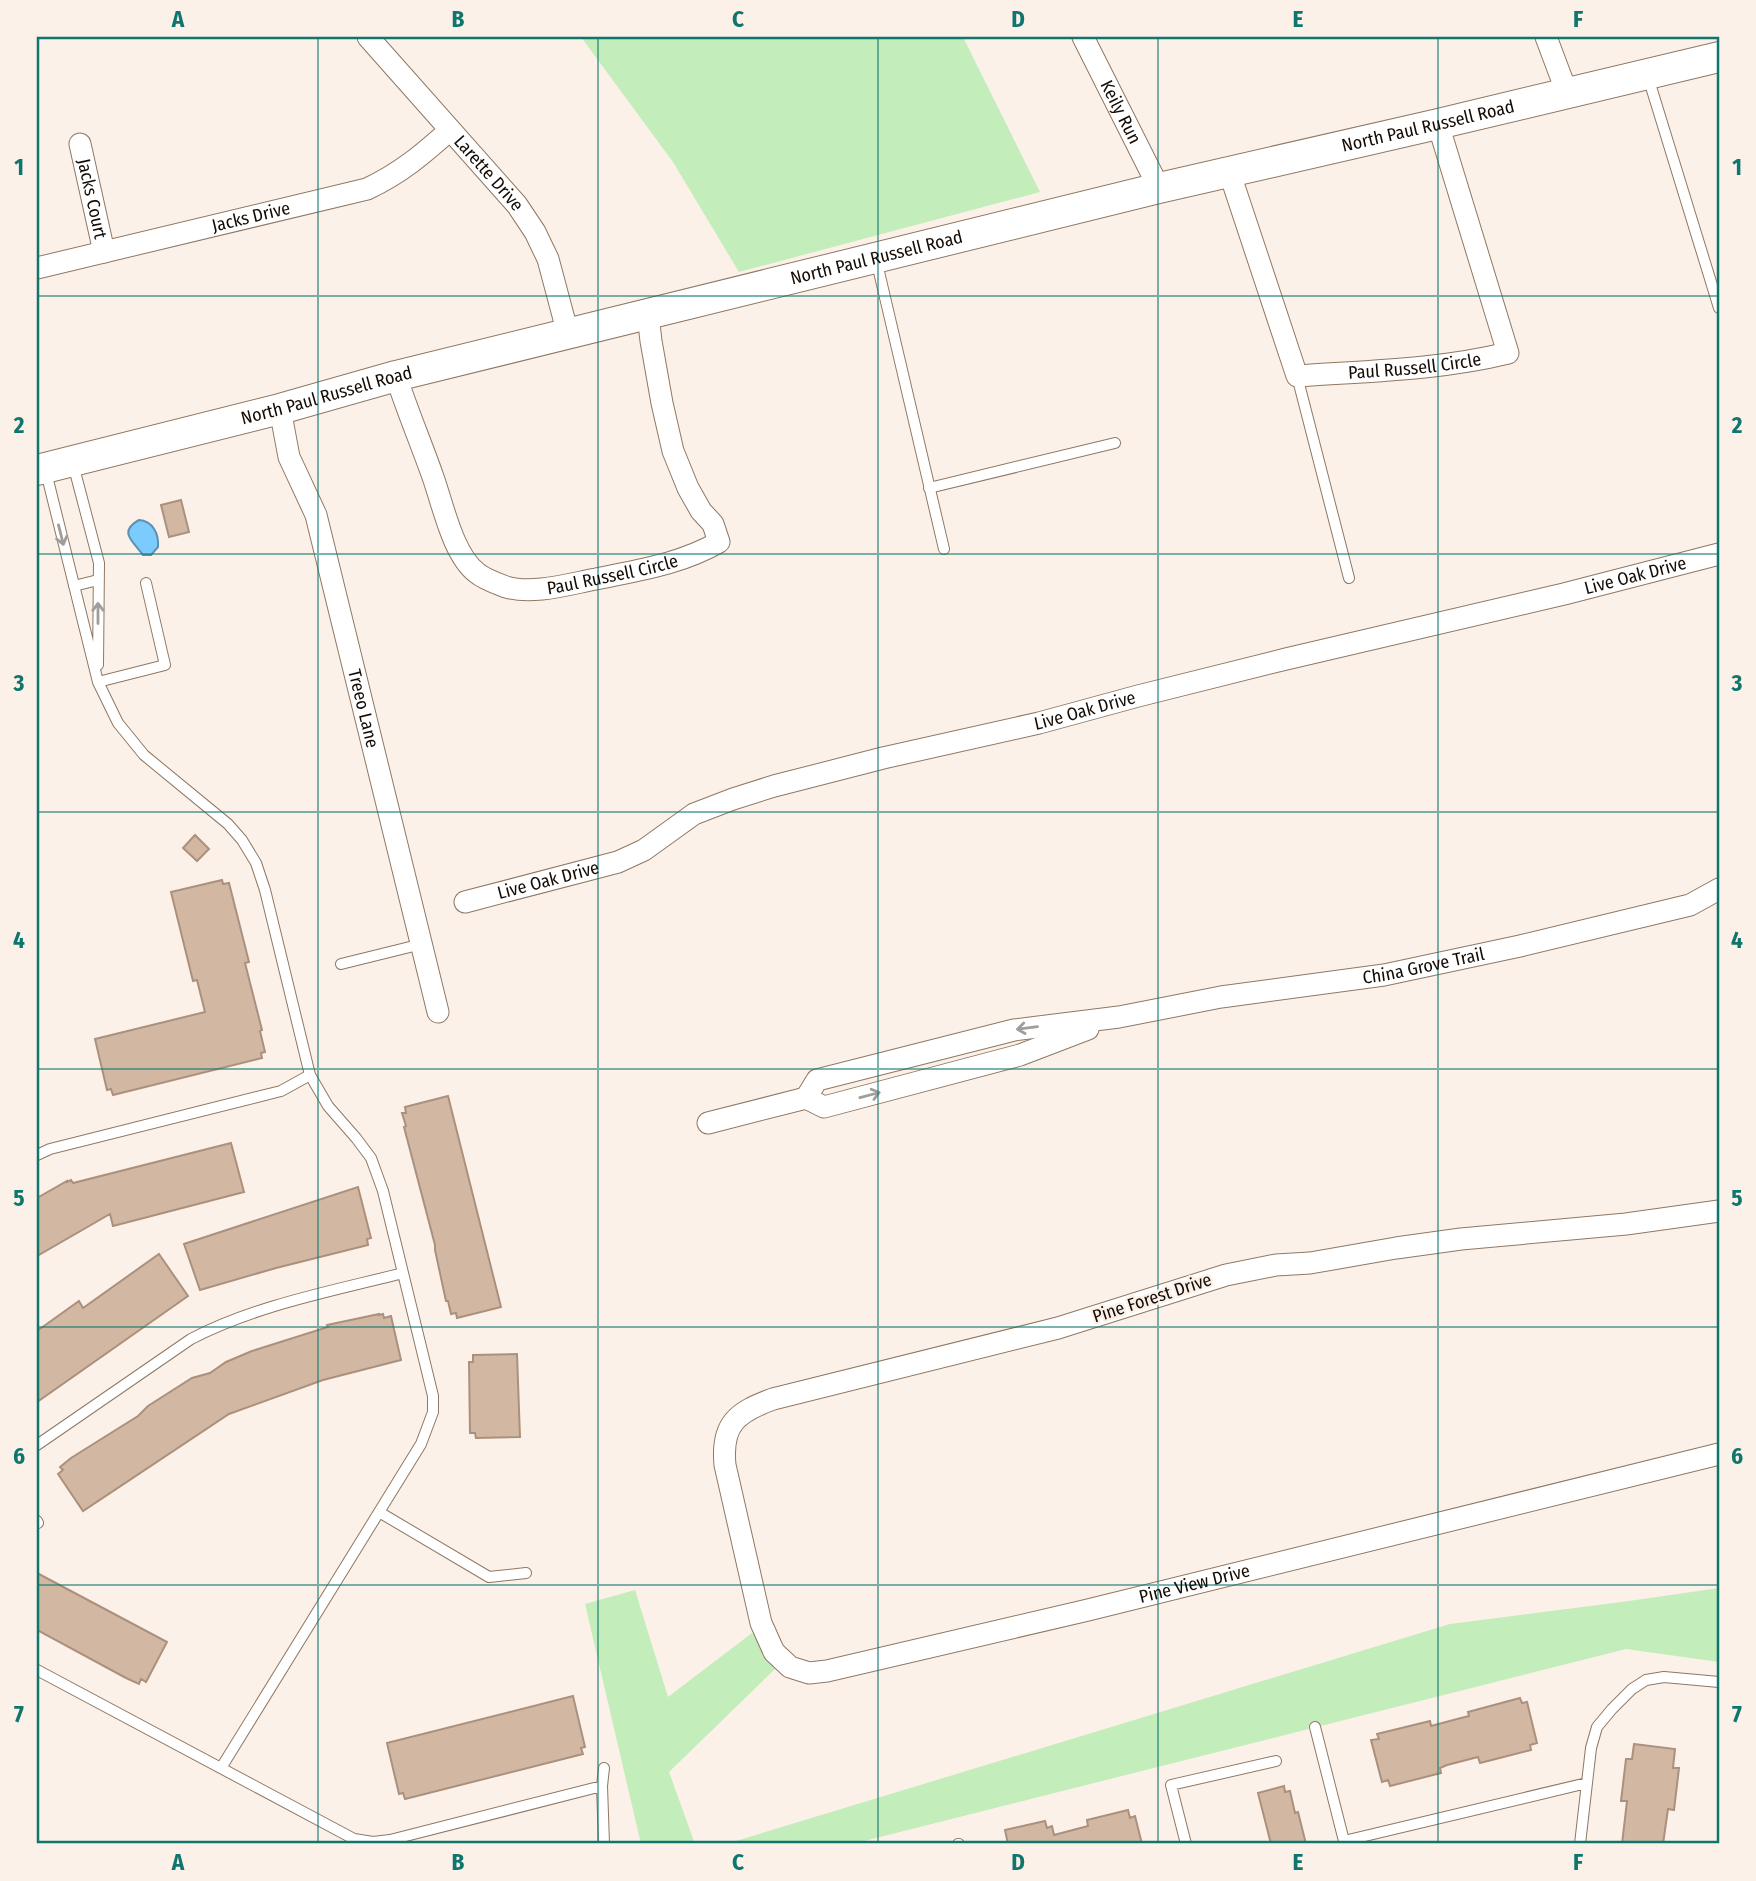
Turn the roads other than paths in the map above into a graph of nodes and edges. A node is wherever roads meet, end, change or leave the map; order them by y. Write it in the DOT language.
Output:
graph roads {
  1 [pos="368,37"];
  2 [pos="1083,37"];
  3 [pos="1546,37"];
  4 [pos="1719,57"];
  5 [pos="1647,74"];
  6 [pos="1567,93"];
  7 [pos="1438,124"];
  8 [pos="450,130"];
  9 [pos="80,144"];
  10 [pos="1229,171"];
  11 [pos="1159,188"];
  12 [pos="104,252"];
  13 [pos="876,258"];
  14 [pos="37,268"];
  15 [pos="1719,308"];
  16 [pos="648,315"];
  17 [pos="568,334"];
  18 [pos="396,376"];
  19 [pos="1297,376"];
  20 [pos="280,408"];
  21 [pos="1115,443"];
  22 [pos="51,467"];
  23 [pos="929,488"];
  24 [pos="944,549"];
  25 [pos="1719,554"];
  26 [pos="1349,578"];
  27 [pos="98,580"];
  28 [pos="146,583"];
  29 [pos="74,586"];
  30 [pos="98,682"];
  31 [pos="1719,889"];
  32 [pos="465,902"];
  33 [pos="422,944"];
  34 [pos="341,964"];
  35 [pos="438,1012"];
  36 [pos="310,1075"];
  37 [pos="708,1123"];
  38 [pos="37,1155"];
  39 [pos="1719,1211"];
  40 [pos="403,1273"];
  41 [pos="37,1445"];
  42 [pos="1719,1454"];
  43 [pos="379,1512"];
  44 [pos="745,1553"];
  45 [pos="526,1573"];
  46 [pos="37,1670"];
  47 [pos="1719,1682"];
  48 [pos="1315,1727"];
  49 [pos="1276,1760"];
  50 [pos="604,1768"];
  51 [pos="221,1769"];
  52 [pos="1587,1783"];
  53 [pos="601,1786"];
  54 [pos="604,1844"];
  55 [pos="1186,1844"];
  56 [pos="1580,1844"];
  1 -- 8 [label="street, Larette Drive"];
  2 -- 11 [label="street, Keily Run"];
  3 -- 6 [label="street"];
  4 -- 5 [label="street, North Paul Russell Road"];
  5 -- 6 [label="street, North Paul Russell Road"];
  5 -- 15 [label="lane"];
  6 -- 7 [label="street, North Paul Russell Road"];
  7 -- 10 [label="street, North Paul Russell Road"];
  7 -- 19 [label="street, Paul Russell Circle"];
  8 -- 12 [label="street, Jacks Drive"];
  8 -- 17 [label="street, Larette Drive"];
  9 -- 12 [label="street, Jacks Court"];
  10 -- 11 [label="street, North Paul Russell Road"];
  10 -- 19 [label="street"];
  11 -- 13 [label="street, North Paul Russell Road"];
  12 -- 14 [label="street, Jacks Drive"];
  13 -- 16 [label="street, North Paul Russell Road"];
  13 -- 23 [label="lane"];
  16 -- 17 [label="street, North Paul Russell Road"];
  16 -- 18 [label="street, Paul Russell Circle"];
  17 -- 18 [label="street, North Paul Russell Road"];
  18 -- 20 [label="street, North Paul Russell Road"];
  19 -- 26 [label="lane"];
  20 -- 22 [label="street, North Paul Russell Road"];
  20 -- 33 [label="street, Treeo Lane"];
  21 -- 23 [label="lane"];
  22 -- 27 [label="lane"];
  22 -- 29 [label="lane, one-way"];
  23 -- 24 [label="lane"];
  25 -- 32 [label="street, Live Oak Drive"];
  27 -- 29 [label="lane"];
  30 -- 27 [label="lane, one-way"];
  28 -- 30 [label="lane"];
  29 -- 30 [label="lane"];
  30 -- 36 [label="lane"];
  31 -- 37 [label="street, China Grove Trail"];
  33 -- 34 [label="lane"];
  33 -- 35 [label="street, Treeo Lane"];
  36 -- 38 [label="lane"];
  36 -- 40 [label="lane"];
  39 -- 44 [label="street, Pine Forest Drive"];
  40 -- 41 [label="lane"];
  40 -- 43 [label="lane"];
  42 -- 44 [label="street, Pine View Drive"];
  43 -- 45 [label="lane"];
  43 -- 51 [label="lane"];
  46 -- 51 [label="lane"];
  47 -- 52 [label="lane"];
  48 -- 52 [label="lane"];
  49 -- 55 [label="lane"];
  50 -- 53 [label="lane"];
  51 -- 53 [label="lane"];
  52 -- 56 [label="lane"];
  53 -- 54 [label="lane"];
}
